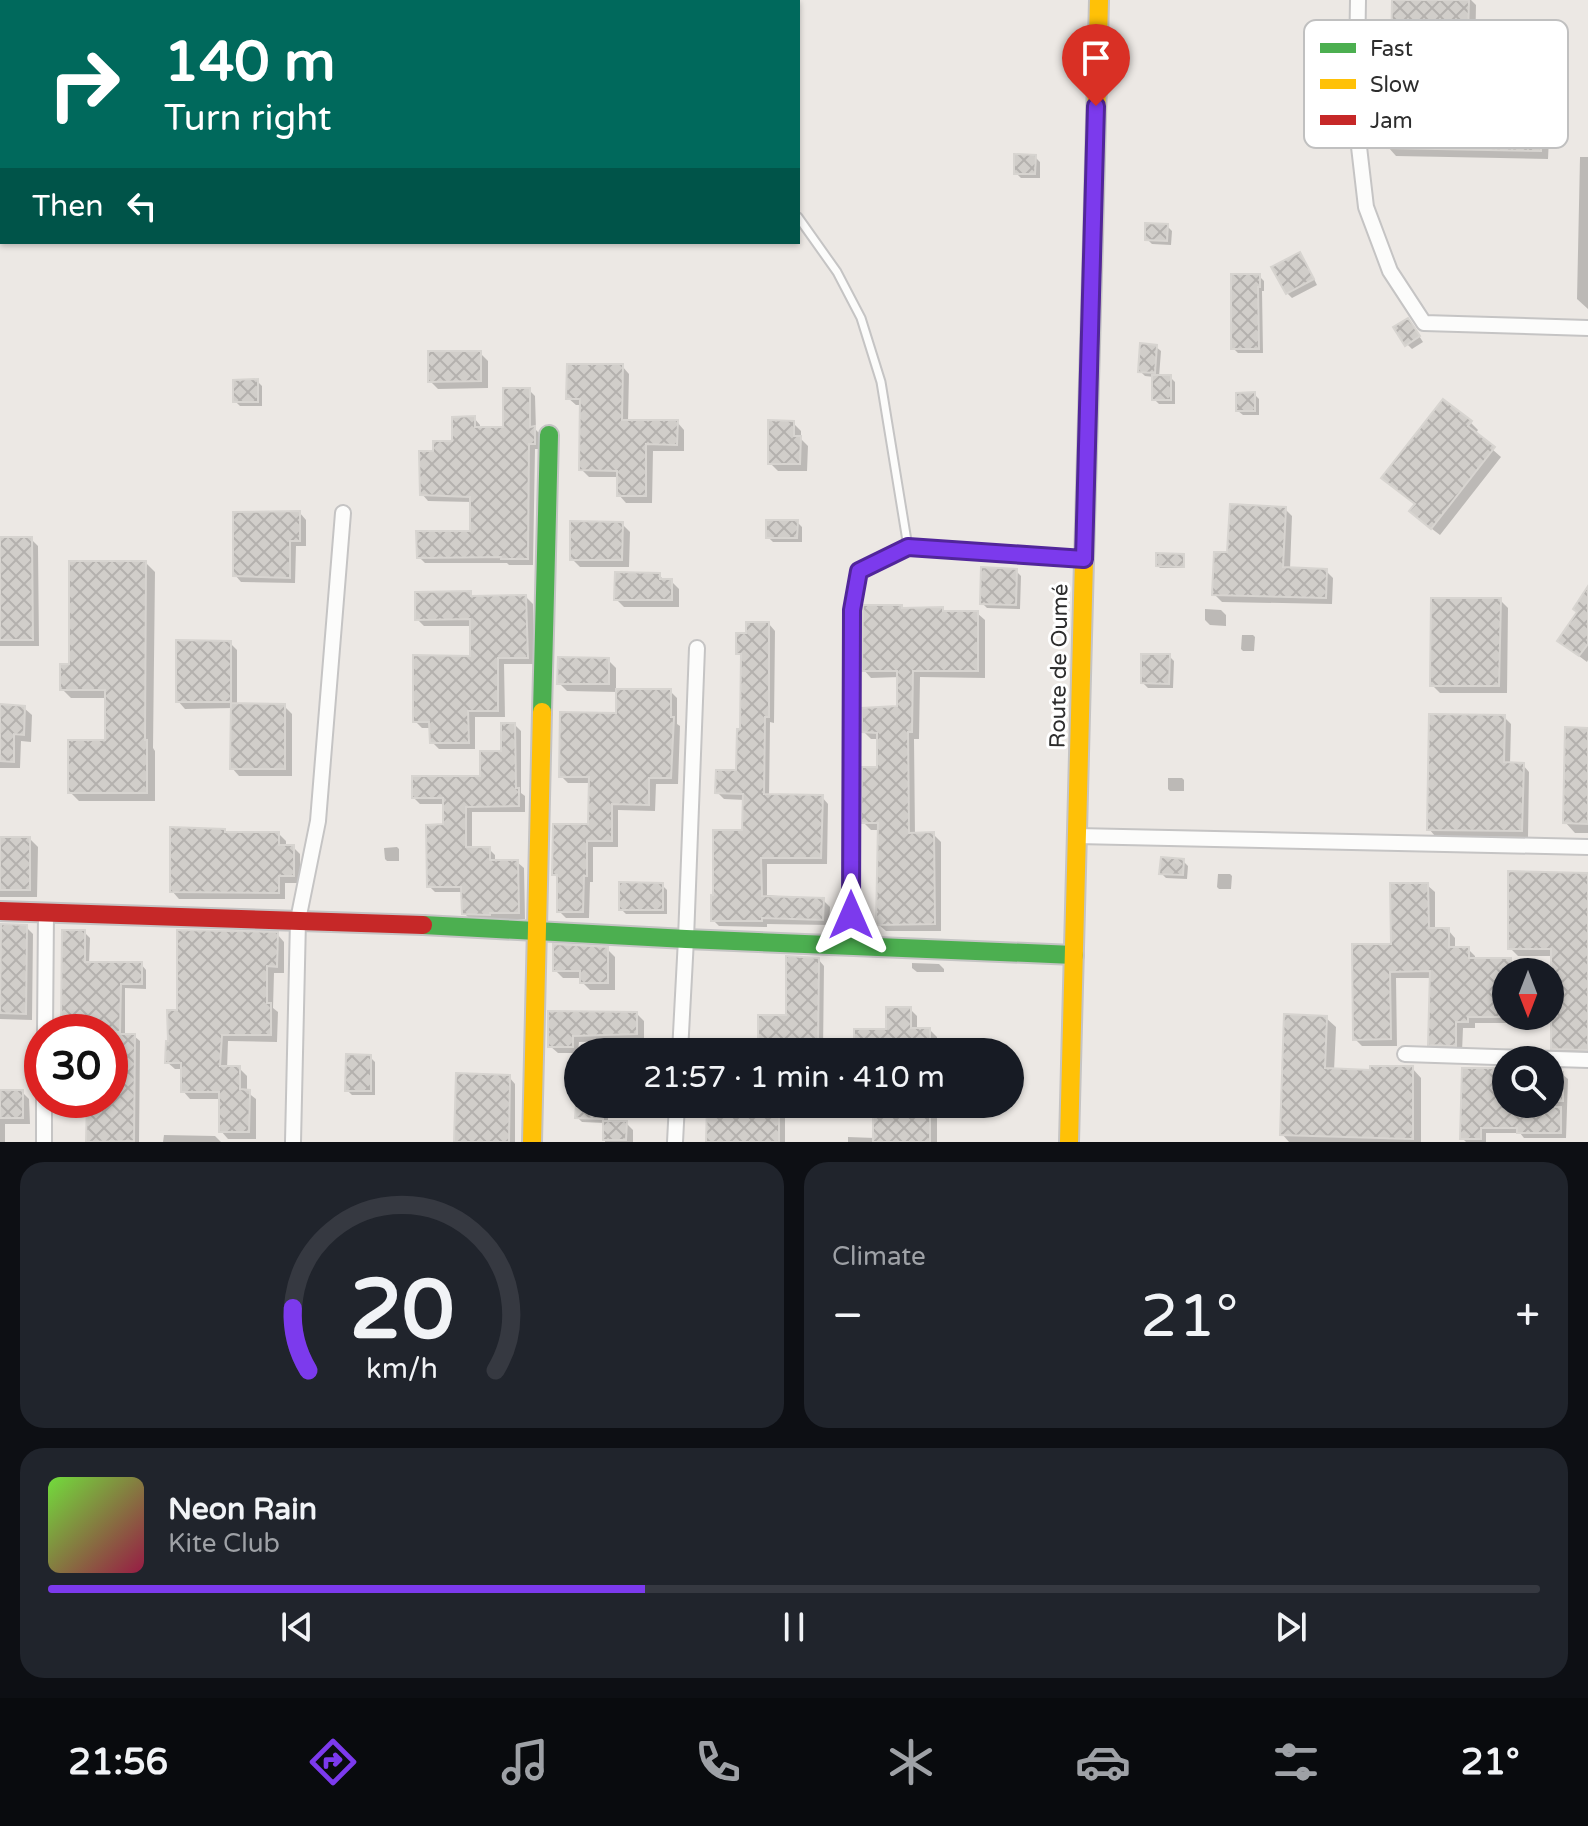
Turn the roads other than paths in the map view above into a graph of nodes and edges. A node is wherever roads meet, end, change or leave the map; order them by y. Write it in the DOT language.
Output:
graph roads {
  1 [pos="1099,0"];
  2 [pos="1358,0"];
  3 [pos="1358,20"];
  4 [pos="1359,148"];
  5 [pos="800,220"];
  6 [pos="1588,328"];
  7 [pos="549,435"];
  8 [pos="343,513"];
  9 [pos="908,547"];
  10 [pos="1084,559"];
  11 [pos="697,648"];
  12 [pos="1077,836"];
  13 [pos="1588,847"];
  14 [pos="0,911"];
  15 [pos="46,913"];
  16 [pos="298,920"];
  17 [pos="538,930"];
  18 [pos="686,939"];
  19 [pos="851,946"];
  20 [pos="1074,955"];
  21 [pos="45,1014"];
  22 [pos="681,1038"];
  23 [pos="1405,1054"];
  24 [pos="1588,1060"];
  25 [pos="44,1118"];
  26 [pos="676,1118"];
  27 [pos="44,1142"];
  28 [pos="293,1142"];
  29 [pos="532,1142"];
  30 [pos="675,1142"];
  31 [pos="1069,1142"];
  1 -- 10 [label="street, Route de Oumé"];
  2 -- 3 [label="street"];
  4 -- 6 [label="street"];
  5 -- 9 [label="lane"];
  7 -- 17 [label="street"];
  8 -- 16 [label="street"];
  9 -- 10 [label="street"];
  9 -- 19 [label="street"];
  10 -- 12 [label="street, Route de Oumé"];
  11 -- 18 [label="street"];
  12 -- 13 [label="street"];
  12 -- 20 [label="street, Route de Oumé"];
  14 -- 15 [label="street"];
  15 -- 16 [label="street"];
  15 -- 21 [label="street"];
  16 -- 17 [label="street"];
  16 -- 28 [label="street"];
  17 -- 18 [label="street"];
  17 -- 29 [label="street"];
  18 -- 19 [label="street"];
  18 -- 22 [label="street"];
  19 -- 20 [label="street"];
  20 -- 31 [label="street, Route de Oumé"];
  23 -- 24 [label="street"];
  25 -- 27 [label="street"];
  26 -- 30 [label="street"];
}
